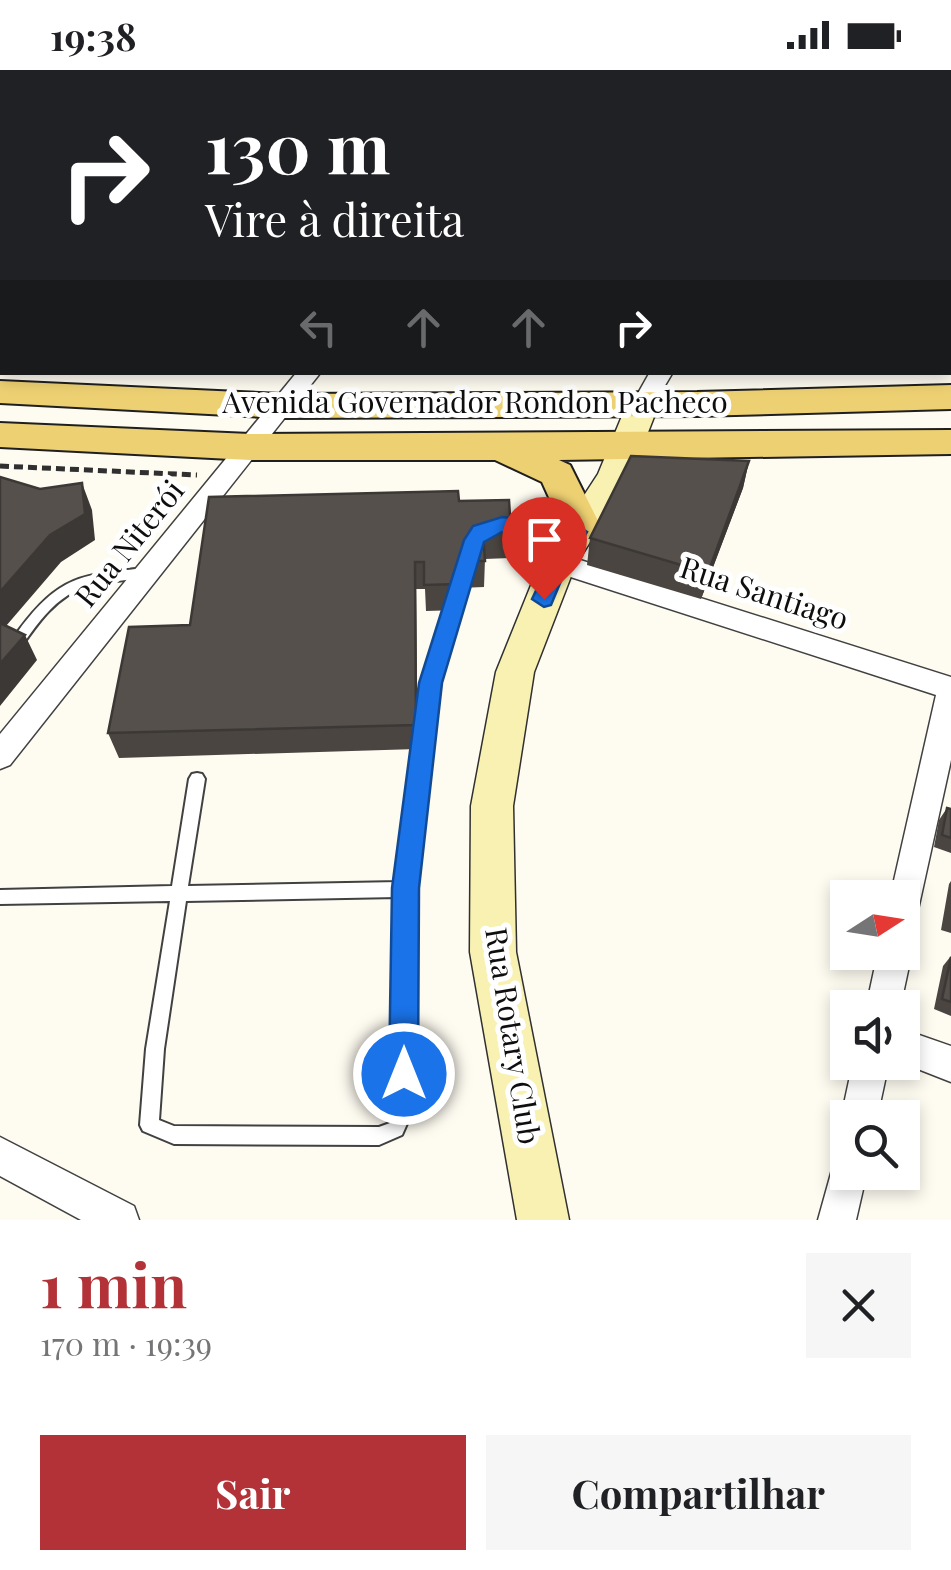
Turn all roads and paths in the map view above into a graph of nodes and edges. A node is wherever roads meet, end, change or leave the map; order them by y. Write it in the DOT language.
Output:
graph roads {
  1 [pos="308,375"];
  2 [pos="660,375"];
  3 [pos="0,392"];
  4 [pos="951,397"];
  5 [pos="644,404"];
  6 [pos="282,406"];
  7 [pos="0,436"];
  8 [pos="951,442"];
  9 [pos="250,447"];
  10 [pos="495,447"];
  11 [pos="626,447"];
  12 [pos="481,532"];
  13 [pos="571,540"];
  14 [pos="469,558"];
  15 [pos="147,573"];
  16 [pos="0,666"];
  17 [pos="951,690"];
  18 [pos="0,756"];
  19 [pos="196,779"];
  20 [pos="910,880"];
  21 [pos="406,888"];
  22 [pos="180,892"];
  23 [pos="0,896"];
  24 [pos="920,1053"];
  25 [pos="951,1064"];
  26 [pos="0,1156"];
  27 [pos="844,1190"];
  28 [pos="120,1220"];
  29 [pos="543,1220"];
  30 [pos="837,1220"];
  1 -- 6 [label="street, Rua Niterói"];
  2 -- 5 [label="street"];
  3 -- 6 [label="main road, Avenida Governador Rondon Pacheco"];
  4 -- 5 [label="main road, Avenida Governador Rondon Pacheco"];
  5 -- 6 [label="main road, Avenida Governador Rondon Pacheco"];
  5 -- 11 [label="main road, Rua Rotary Club"];
  6 -- 9 [label="street, Rua Niterói"];
  7 -- 9 [label="main road, Avenida Governador Rondon Pacheco"];
  8 -- 11 [label="main road, Avenida Governador Rondon Pacheco"];
  9 -- 10 [label="main road, Avenida Governador Rondon Pacheco"];
  9 -- 15 [label="street, Rua Niterói"];
  10 -- 11 [label="main road, Avenida Governador Rondon Pacheco"];
  10 -- 13 [label="main road"];
  11 -- 13 [label="main road, Rua Rotary Club"];
  12 -- 13 [label="lane"];
  13 -- 17 [label="street, Rua Santiago"];
  13 -- 29 [label="main road, Rua Rotary Club"];
  14 -- 21 [label="lane"];
  15 -- 16 [label="lane"];
  15 -- 18 [label="street, Rua Niterói"];
  17 -- 20 [label="street"];
  19 -- 22 [label="lane"];
  21 -- 22 [label="lane"];
  21 -- 22 [label="lane"];
  22 -- 23 [label="lane"];
  24 -- 25 [label="street"];
  26 -- 28 [label="street"];
  27 -- 30 [label="street"];
}
